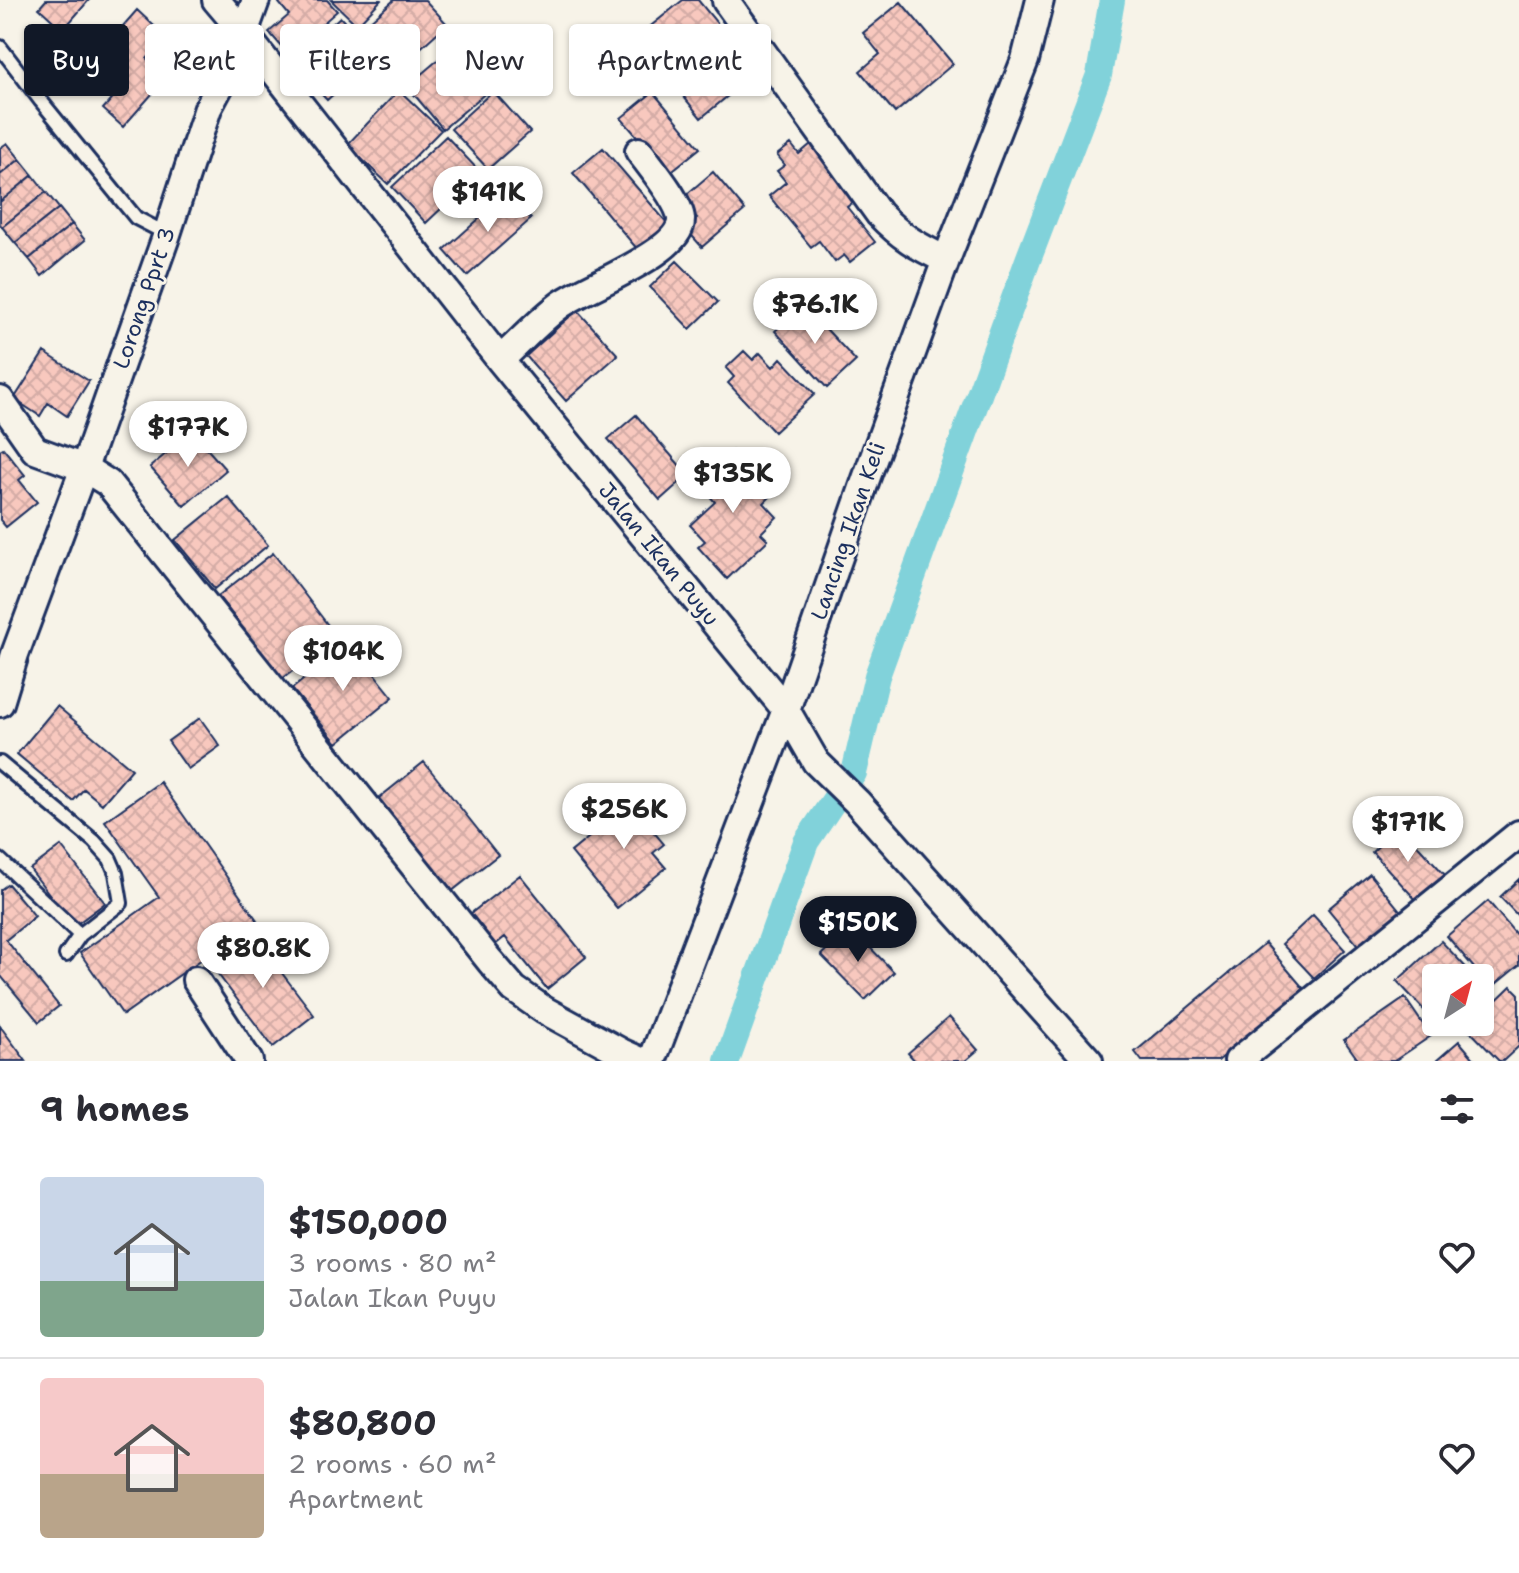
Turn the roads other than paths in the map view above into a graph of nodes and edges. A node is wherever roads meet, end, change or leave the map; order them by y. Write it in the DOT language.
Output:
graph roads {
  1 [pos="216,0"];
  2 [pos="256,0"];
  3 [pos="1040,0"];
  4 [pos="726,1"];
  5 [pos="236,24"];
  6 [pos="247,24"];
  7 [pos="0,47"];
  8 [pos="264,59"];
  9 [pos="214,96"];
  10 [pos="639,151"];
  11 [pos="167,234"];
  12 [pos="946,260"];
  13 [pos="500,360"];
  14 [pos="0,400"];
  15 [pos="84,468"];
  16 [pos="0,703"];
  17 [pos="786,710"];
  18 [pos="0,763"];
  19 [pos="1519,834"];
  20 [pos="0,860"];
  21 [pos="80,935"];
  22 [pos="66,955"];
  23 [pos="196,980"];
  24 [pos="249,1061"];
  25 [pos="641,1061"];
  26 [pos="652,1061"];
  27 [pos="1089,1061"];
  28 [pos="1238,1061"];
  1 -- 5 [label="street, Jalan Ikan Puyu"];
  2 -- 6 [label="street, Lorong Pprt 3"];
  3 -- 12 [label="street, Lancing Ikan Keli"];
  4 -- 12 [label="street"];
  7 -- 11 [label="lane"];
  8 -- 13 [label="street, Jalan Ikan Puyu"];
  9 -- 11 [label="street, Lorong Pprt 3"];
  10 -- 13 [label="street"];
  11 -- 15 [label="street, Lorong Pprt 3"];
  12 -- 17 [label="street, Lancing Ikan Keli"];
  13 -- 17 [label="street, Jalan Ikan Puyu"];
  14 -- 15 [label="street"];
  15 -- 16 [label="street, Lorong Pprt 3"];
  15 -- 25 [label="street"];
  17 -- 26 [label="street, Lancing Ikan Keli"];
  17 -- 27 [label="street, Jalan Ikan Puyu"];
  18 -- 21 [label="lane"];
  19 -- 28 [label="street"];
  20 -- 21 [label="lane"];
  21 -- 22 [label="lane"];
  23 -- 24 [label="street"];
}
